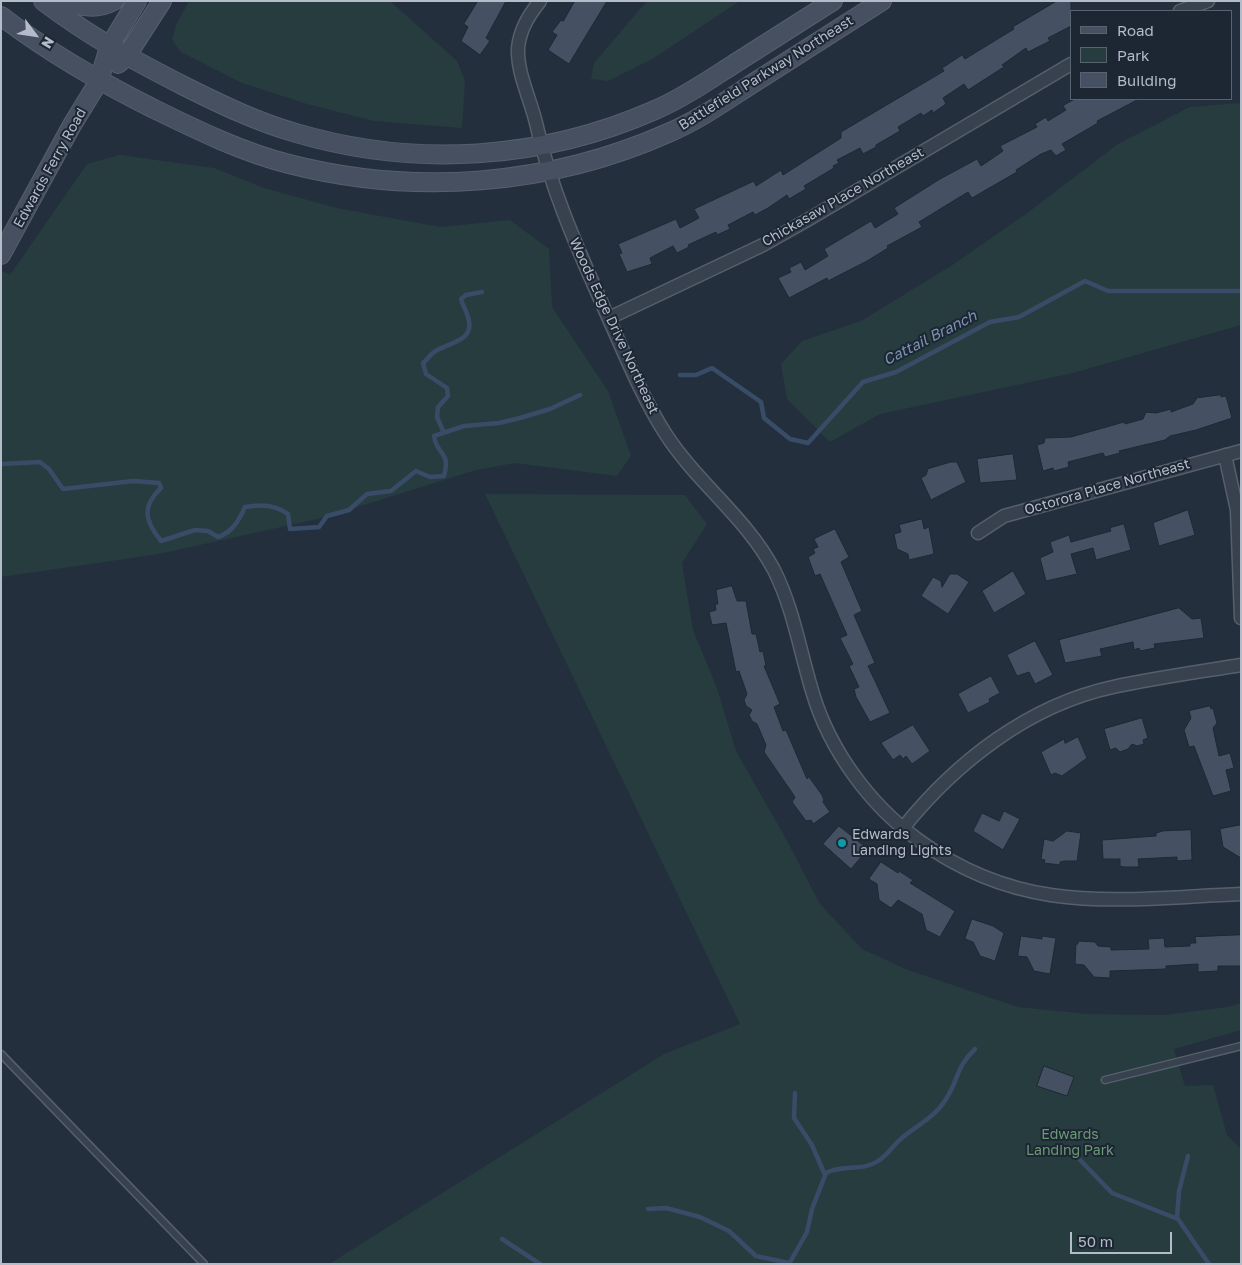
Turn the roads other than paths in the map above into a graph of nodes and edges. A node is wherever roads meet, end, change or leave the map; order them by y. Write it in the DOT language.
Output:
graph roads {
  1 [pos="43,1"];
  2 [pos="65,1"];
  3 [pos="114,1"];
  4 [pos="137,1"];
  5 [pos="162,1"];
  6 [pos="540,1"];
  7 [pos="833,1"];
  8 [pos="882,1"];
  9 [pos="1208,1"];
  10 [pos="1183,10"];
  11 [pos="1,16"];
  12 [pos="109,48"];
  13 [pos="126,57"];
  14 [pos="1070,65"];
  15 [pos="99,81"];
  16 [pos="541,146"];
  17 [pos="549,172"];
  18 [pos="1,255"];
  19 [pos="609,318"];
  20 [pos="1241,451"];
  21 [pos="1225,455"];
  22 [pos="978,533"];
  23 [pos="1241,618"];
  24 [pos="1241,665"];
  25 [pos="903,828"];
  26 [pos="1241,894"];
  27 [pos="1241,1046"];
  28 [pos="1,1054"];
  29 [pos="1104,1080"];
  30 [pos="204,1264"];
  1 -- 12 [label="main road, Battlefield Parkway Northeast"];
  2 -- 3 [label="main road"];
  4 -- 12 [label="main road"];
  5 -- 13 [label="main road"];
  6 -- 16 [label="street, Woods Edge Drive Northeast"];
  7 -- 16 [label="main road, Battlefield Parkway Northeast"];
  8 -- 17 [label="main road, Battlefield Parkway Northeast"];
  9 -- 10 [label="street"];
  11 -- 15 [label="main road, Battlefield Parkway Northeast"];
  12 -- 13 [label="main road, Battlefield Parkway Northeast"];
  12 -- 15 [label="main road"];
  13 -- 15 [label="main road"];
  13 -- 16 [label="main road, Battlefield Parkway Northeast"];
  14 -- 19 [label="street, Chickasaw Place Northeast"];
  15 -- 17 [label="main road, Battlefield Parkway Northeast"];
  15 -- 18 [label="main road, Edwards Ferry Road"];
  16 -- 17 [label="street, Woods Edge Drive Northeast"];
  17 -- 19 [label="street, Woods Edge Drive Northeast"];
  19 -- 25 [label="street, Woods Edge Drive Northeast"];
  20 -- 21 [label="street, Octorora Place Northeast"];
  21 -- 22 [label="street, Octorora Place Northeast"];
  21 -- 23 [label="street"];
  24 -- 25 [label="street"];
  25 -- 26 [label="street, Woods Edge Drive Northeast"];
  27 -- 29 [label="lane"];
  28 -- 30 [label="lane"];
}
